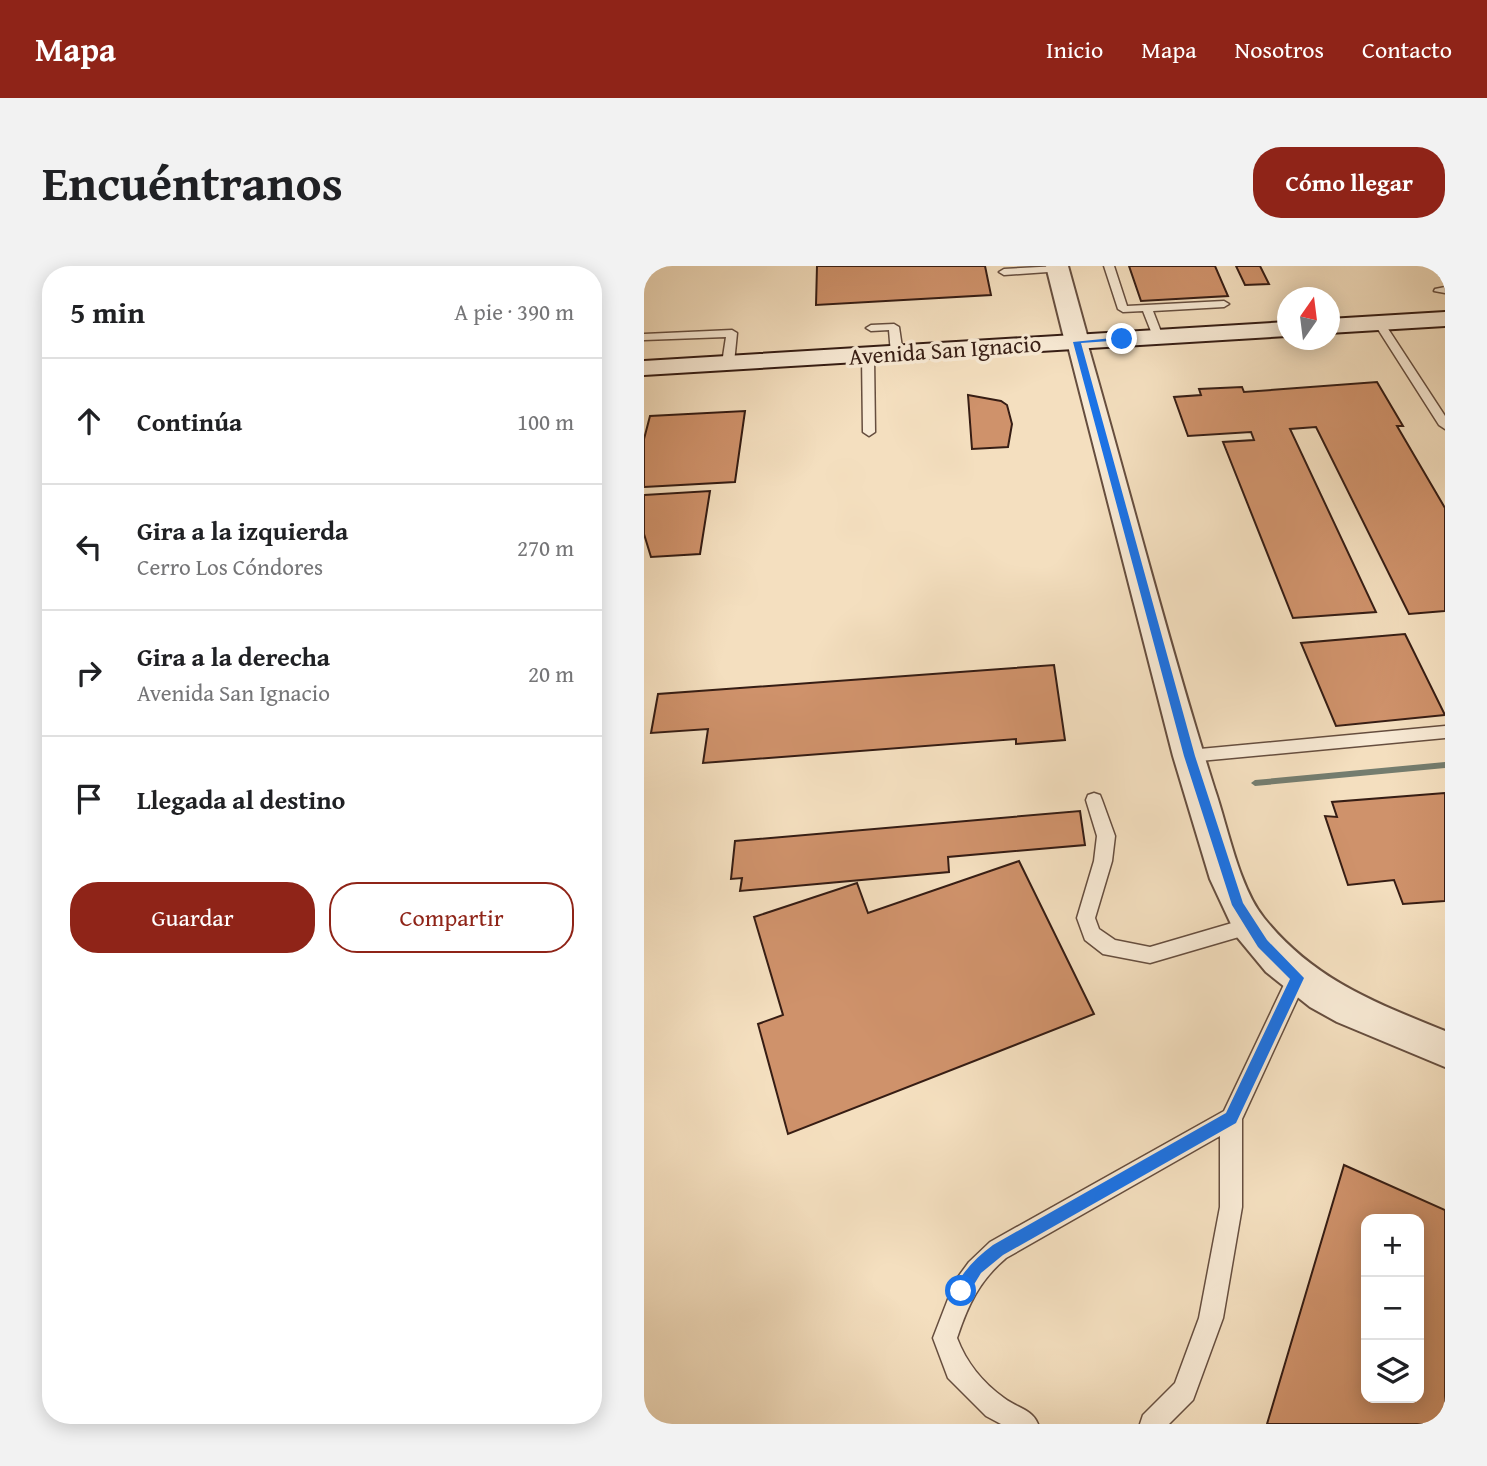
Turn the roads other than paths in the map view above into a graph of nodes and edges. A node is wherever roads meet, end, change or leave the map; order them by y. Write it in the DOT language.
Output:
graph roads {
  1 [pos="1109,266"];
  2 [pos="1438,266"];
  3 [pos="1058,267"];
  4 [pos="1004,272"];
  5 [pos="1445,275"];
  6 [pos="1224,304"];
  7 [pos="1147,309"];
  8 [pos="1445,319"];
  9 [pos="1379,323"];
  10 [pos="1340,325"];
  11 [pos="871,328"];
  12 [pos="1277,330"];
  13 [pos="644,337"];
  14 [pos="1157,337"];
  15 [pos="1077,342"];
  16 [pos="897,354"];
  17 [pos="868,356"];
  18 [pos="729,363"];
  19 [pos="644,368"];
  20 [pos="1445,425"];
  21 [pos="869,432"];
  22 [pos="1445,732"];
  23 [pos="1189,756"];
  24 [pos="1094,800"];
  25 [pos="1249,926"];
  26 [pos="1297,978"];
  27 [pos="1445,1049"];
  28 [pos="1231,1118"];
  29 [pos="1026,1424"];
  30 [pos="1152,1424"];
  1 -- 7 [label="lane"];
  2 -- 5 [label="lane"];
  3 -- 4 [label="lane"];
  3 -- 15 [label="main road"];
  6 -- 7 [label="lane"];
  7 -- 14 [label="lane"];
  8 -- 9 [label="main road"];
  9 -- 10 [label="main road"];
  9 -- 20 [label="lane"];
  11 -- 16 [label="lane"];
  12 -- 14 [label="main road, Avenida San Ignacio"];
  13 -- 18 [label="lane"];
  14 -- 15 [label="main road, Avenida San Ignacio"];
  15 -- 16 [label="main road, Avenida San Ignacio"];
  15 -- 23 [label="street"];
  16 -- 17 [label="main road, Avenida San Ignacio"];
  17 -- 18 [label="main road, Avenida San Ignacio"];
  17 -- 21 [label="lane"];
  18 -- 19 [label="main road, Avenida San Ignacio"];
  22 -- 23 [label="lane"];
  23 -- 25 [label="street"];
  24 -- 25 [label="lane"];
  25 -- 26 [label="street"];
  26 -- 27 [label="street"];
  26 -- 28 [label="lane"];
  28 -- 29 [label="lane"];
  28 -- 30 [label="lane"];
}
